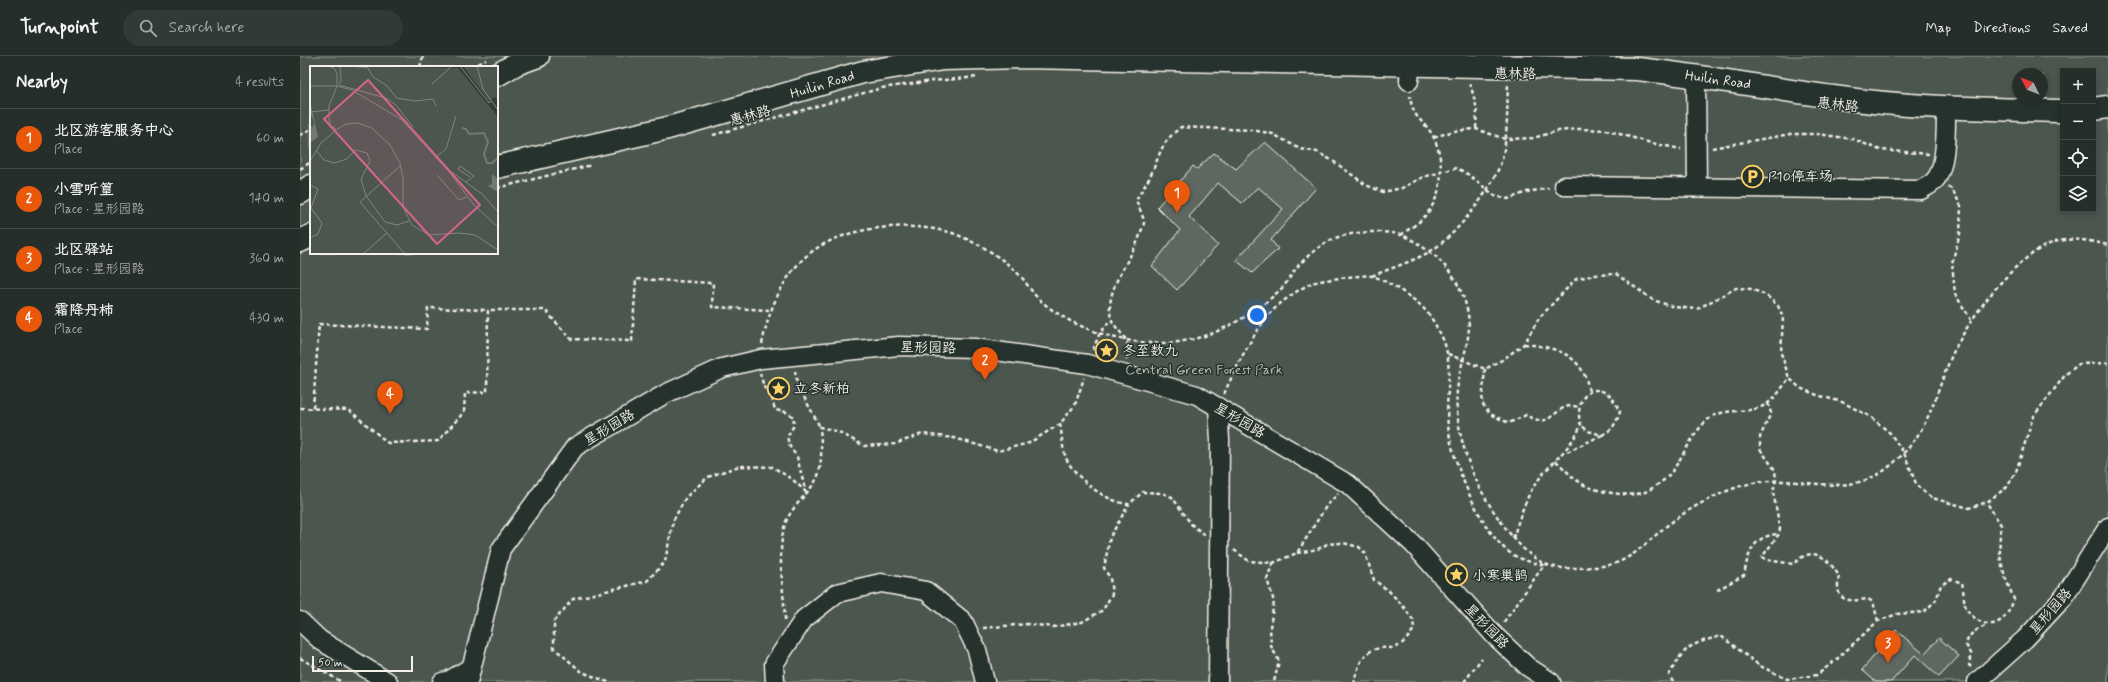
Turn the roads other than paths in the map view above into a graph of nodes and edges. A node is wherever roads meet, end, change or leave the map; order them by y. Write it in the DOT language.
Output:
graph roads {
  1 [pos="538,56"];
  2 [pos="498,66"];
  3 [pos="1410,67"];
  4 [pos="1696,76"];
  5 [pos="2108,107"];
  6 [pos="1946,108"];
  7 [pos="2096,109"];
  8 [pos="2060,111"];
  9 [pos="498,167"];
  10 [pos="1564,186"];
  11 [pos="310,187"];
  12 [pos="1698,187"];
  13 [pos="300,193"];
  14 [pos="310,236"];
  15 [pos="300,241"];
  16 [pos="1218,407"];
  17 [pos="2108,528"];
  18 [pos="300,621"];
  19 [pos="469,675"];
  20 [pos="1979,681"];
  21 [pos="388,682"];
  22 [pos="442,682"];
  23 [pos="775,682"];
  24 [pos="985,682"];
  25 [pos="1218,682"];
  26 [pos="1551,682"];
  1 -- 2 [label="main road"];
  3 -- 4 [label="main road, Huilin Road"];
  3 -- 9 [label="main road, Huilin Road"];
  4 -- 6 [label="main road, Huilin Road"];
  4 -- 12 [label="street"];
  5 -- 7 [label="main road"];
  6 -- 8 [label="main road, Huilin Road"];
  6 -- 12 [label="street"];
  10 -- 12 [label="street"];
  11 -- 13 [label="main road"];
  14 -- 15 [label="main road"];
  16 -- 19 [label="street, 星形园路"];
  16 -- 25 [label="street"];
  16 -- 26 [label="street, 星形园路"];
  17 -- 20 [label="street, 星形园路"];
  18 -- 21 [label="street"];
  19 -- 22 [label="street"];
  23 -- 24 [label="street"];
}
